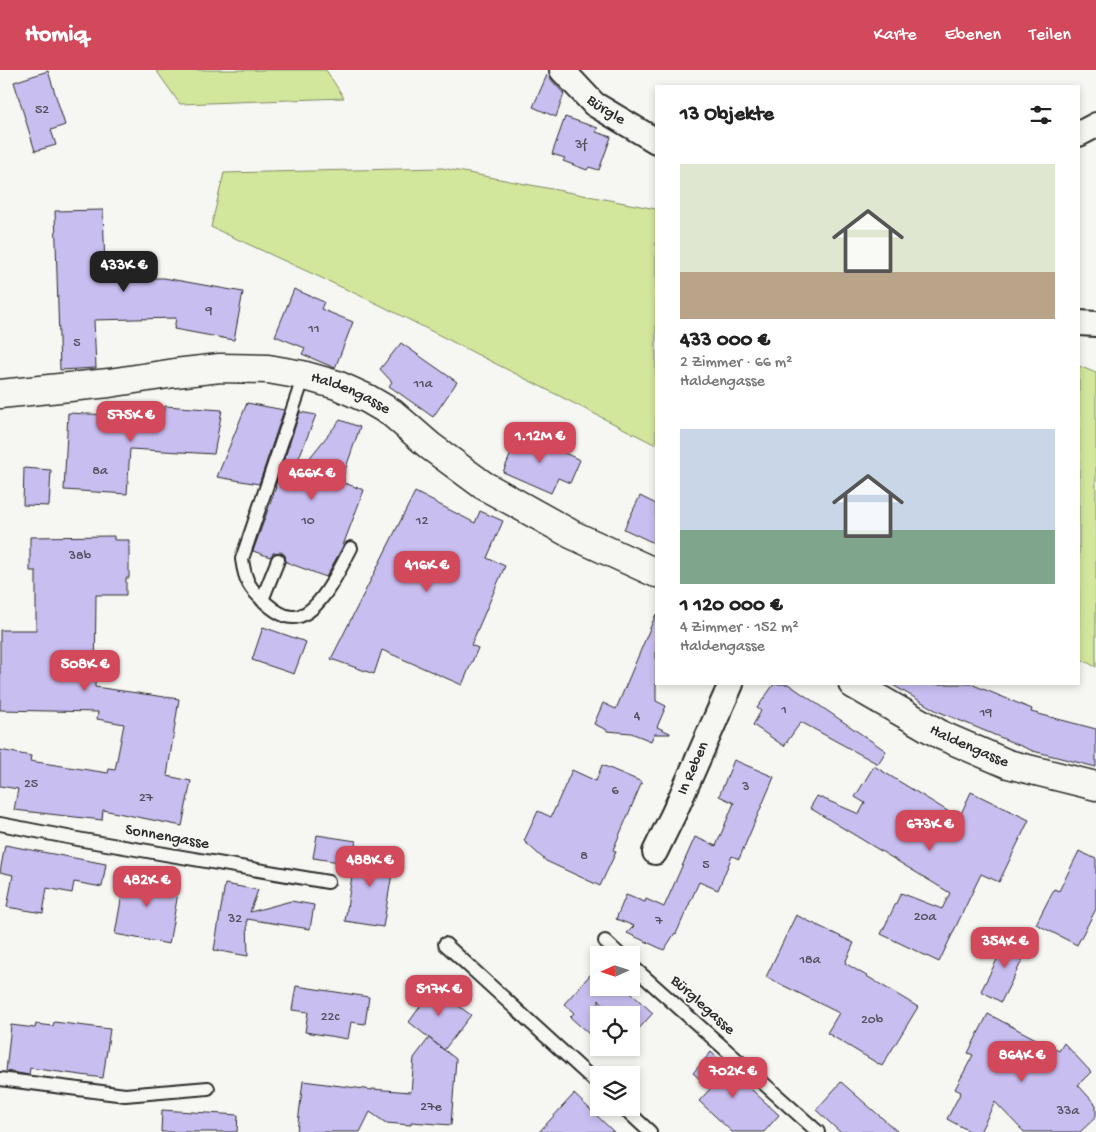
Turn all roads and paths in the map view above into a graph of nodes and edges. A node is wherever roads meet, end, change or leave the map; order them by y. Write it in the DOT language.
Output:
graph roads {
  1 [pos="562,70"];
  2 [pos="1096,125"];
  3 [pos="1080,133"];
  4 [pos="655,140"];
  5 [pos="1080,323"];
  6 [pos="1096,324"];
  7 [pos="304,376"];
  8 [pos="0,394"];
  9 [pos="351,548"];
  10 [pos="278,560"];
  11 [pos="655,573"];
  12 [pos="262,600"];
  13 [pos="731,685"];
  14 [pos="855,685"];
  15 [pos="1096,786"];
  16 [pos="0,824"];
  17 [pos="655,852"];
  18 [pos="328,882"];
  19 [pos="605,941"];
  20 [pos="445,944"];
  21 [pos="610,946"];
  22 [pos="640,973"];
  23 [pos="590,1077"];
  24 [pos="0,1079"];
  25 [pos="208,1088"];
  26 [pos="633,1116"];
  27 [pos="650,1132"];
  28 [pos="818,1132"];
  1 -- 4 [label="street, Bürgle"];
  2 -- 3 [label="street"];
  5 -- 6 [label="street"];
  7 -- 8 [label="street, Haldengasse"];
  7 -- 11 [label="street, Haldengasse"];
  7 -- 12 [label="lane"];
  9 -- 12 [label="lane"];
  10 -- 12 [label="lane"];
  13 -- 17 [label="street, In Reben"];
  14 -- 15 [label="street, Haldengasse"];
  16 -- 18 [label="lane, Sonnengasse"];
  19 -- 21 [label="lane"];
  20 -- 23 [label="lane"];
  22 -- 28 [label="lane, Bürglegasse"];
  24 -- 25 [label="lane"];
  26 -- 27 [label="lane"];
}
